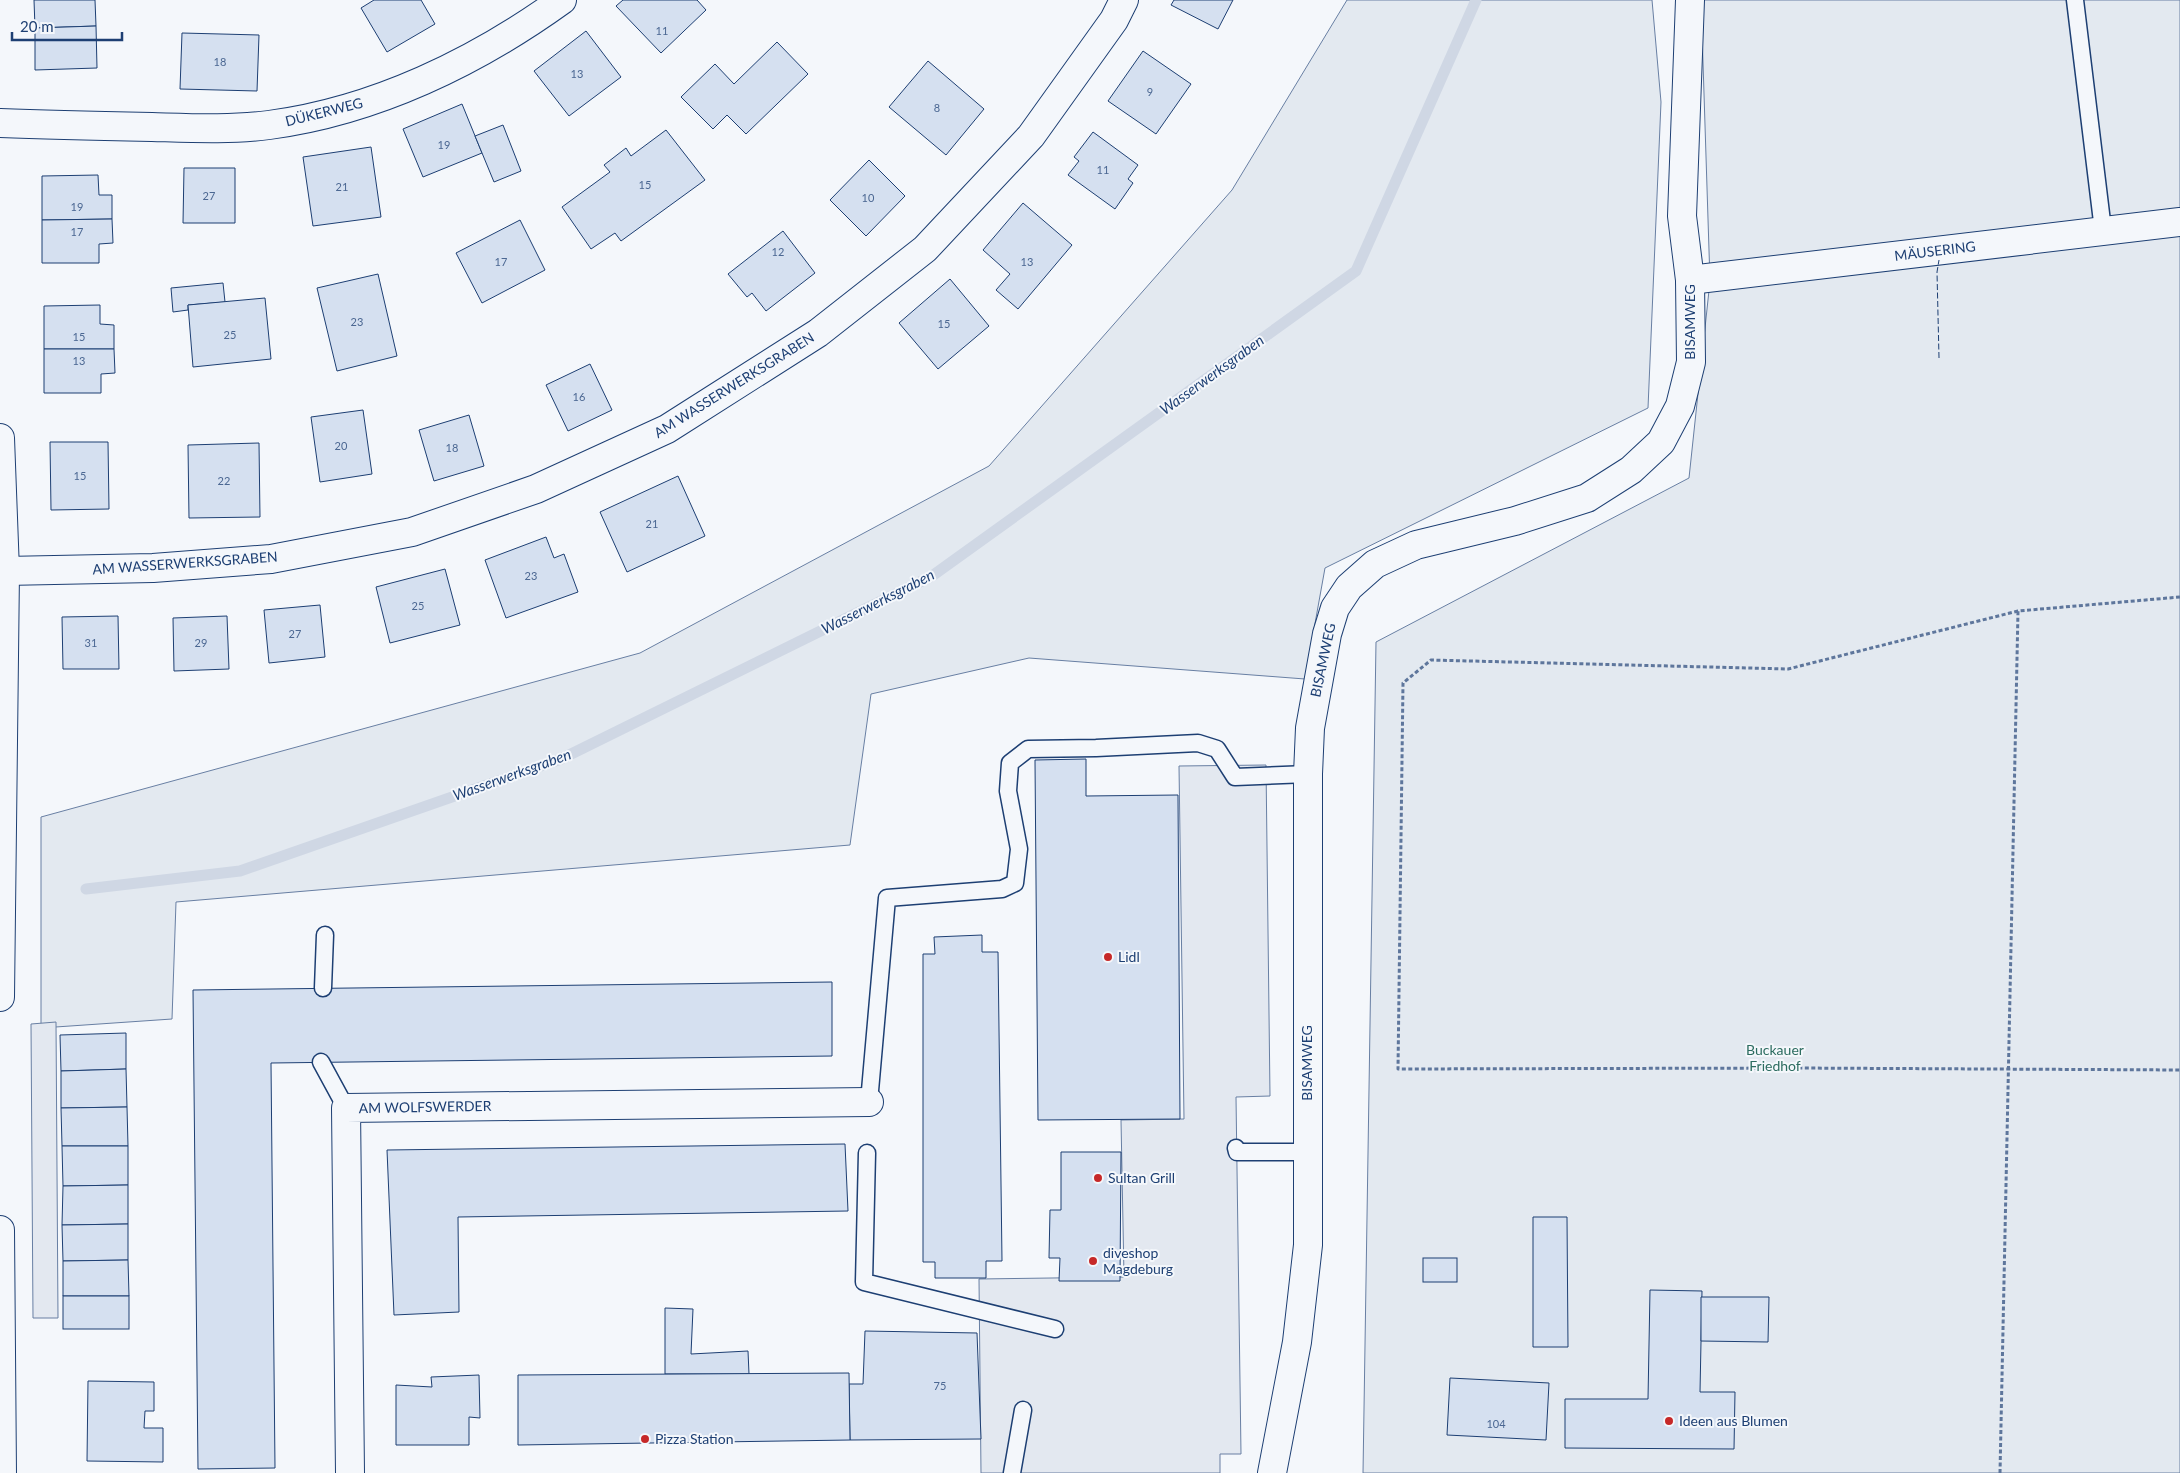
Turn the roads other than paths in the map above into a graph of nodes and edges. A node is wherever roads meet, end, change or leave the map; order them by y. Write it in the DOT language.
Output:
graph roads {
  1 [pos="562,0"];
  2 [pos="1124,0"];
  3 [pos="1690,0"];
  4 [pos="2075,0"];
  5 [pos="0,123"];
  6 [pos="2180,222"];
  7 [pos="2103,230"];
  8 [pos="1690,280"];
  9 [pos="0,438"];
  10 [pos="5,571"];
  11 [pos="1308,774"];
  12 [pos="325,935"];
  13 [pos="323,988"];
  14 [pos="0,997"];
  15 [pos="320,1062"];
  16 [pos="869,1102"];
  17 [pos="346,1108"];
  18 [pos="1236,1148"];
  19 [pos="1307,1152"];
  20 [pos="867,1153"];
  21 [pos="0,1230"];
  22 [pos="1055,1329"];
  23 [pos="1023,1410"];
  24 [pos="2,1473"];
  25 [pos="350,1473"];
  26 [pos="1012,1473"];
  27 [pos="1272,1473"];
  1 -- 5 [label="street, DÜKERWEG"];
  2 -- 10 [label="street, AM WASSERWERKSGRABEN"];
  3 -- 8 [label="street, BISAMWEG"];
  4 -- 7 [label="lane"];
  6 -- 7 [label="street, MÄUSERING"];
  7 -- 8 [label="street, MÄUSERING"];
  8 -- 11 [label="street, BISAMWEG"];
  9 -- 10 [label="street"];
  10 -- 14 [label="street"];
  11 -- 16 [label="lane"];
  11 -- 19 [label="street, BISAMWEG"];
  12 -- 13 [label="lane"];
  15 -- 17 [label="lane"];
  16 -- 17 [label="street, AM WOLFSWERDER"];
  17 -- 25 [label="street, AM WOLFSWERDER"];
  18 -- 19 [label="lane"];
  19 -- 27 [label="street, BISAMWEG"];
  20 -- 22 [label="lane"];
  21 -- 24 [label="street"];
  23 -- 26 [label="lane"];
}
